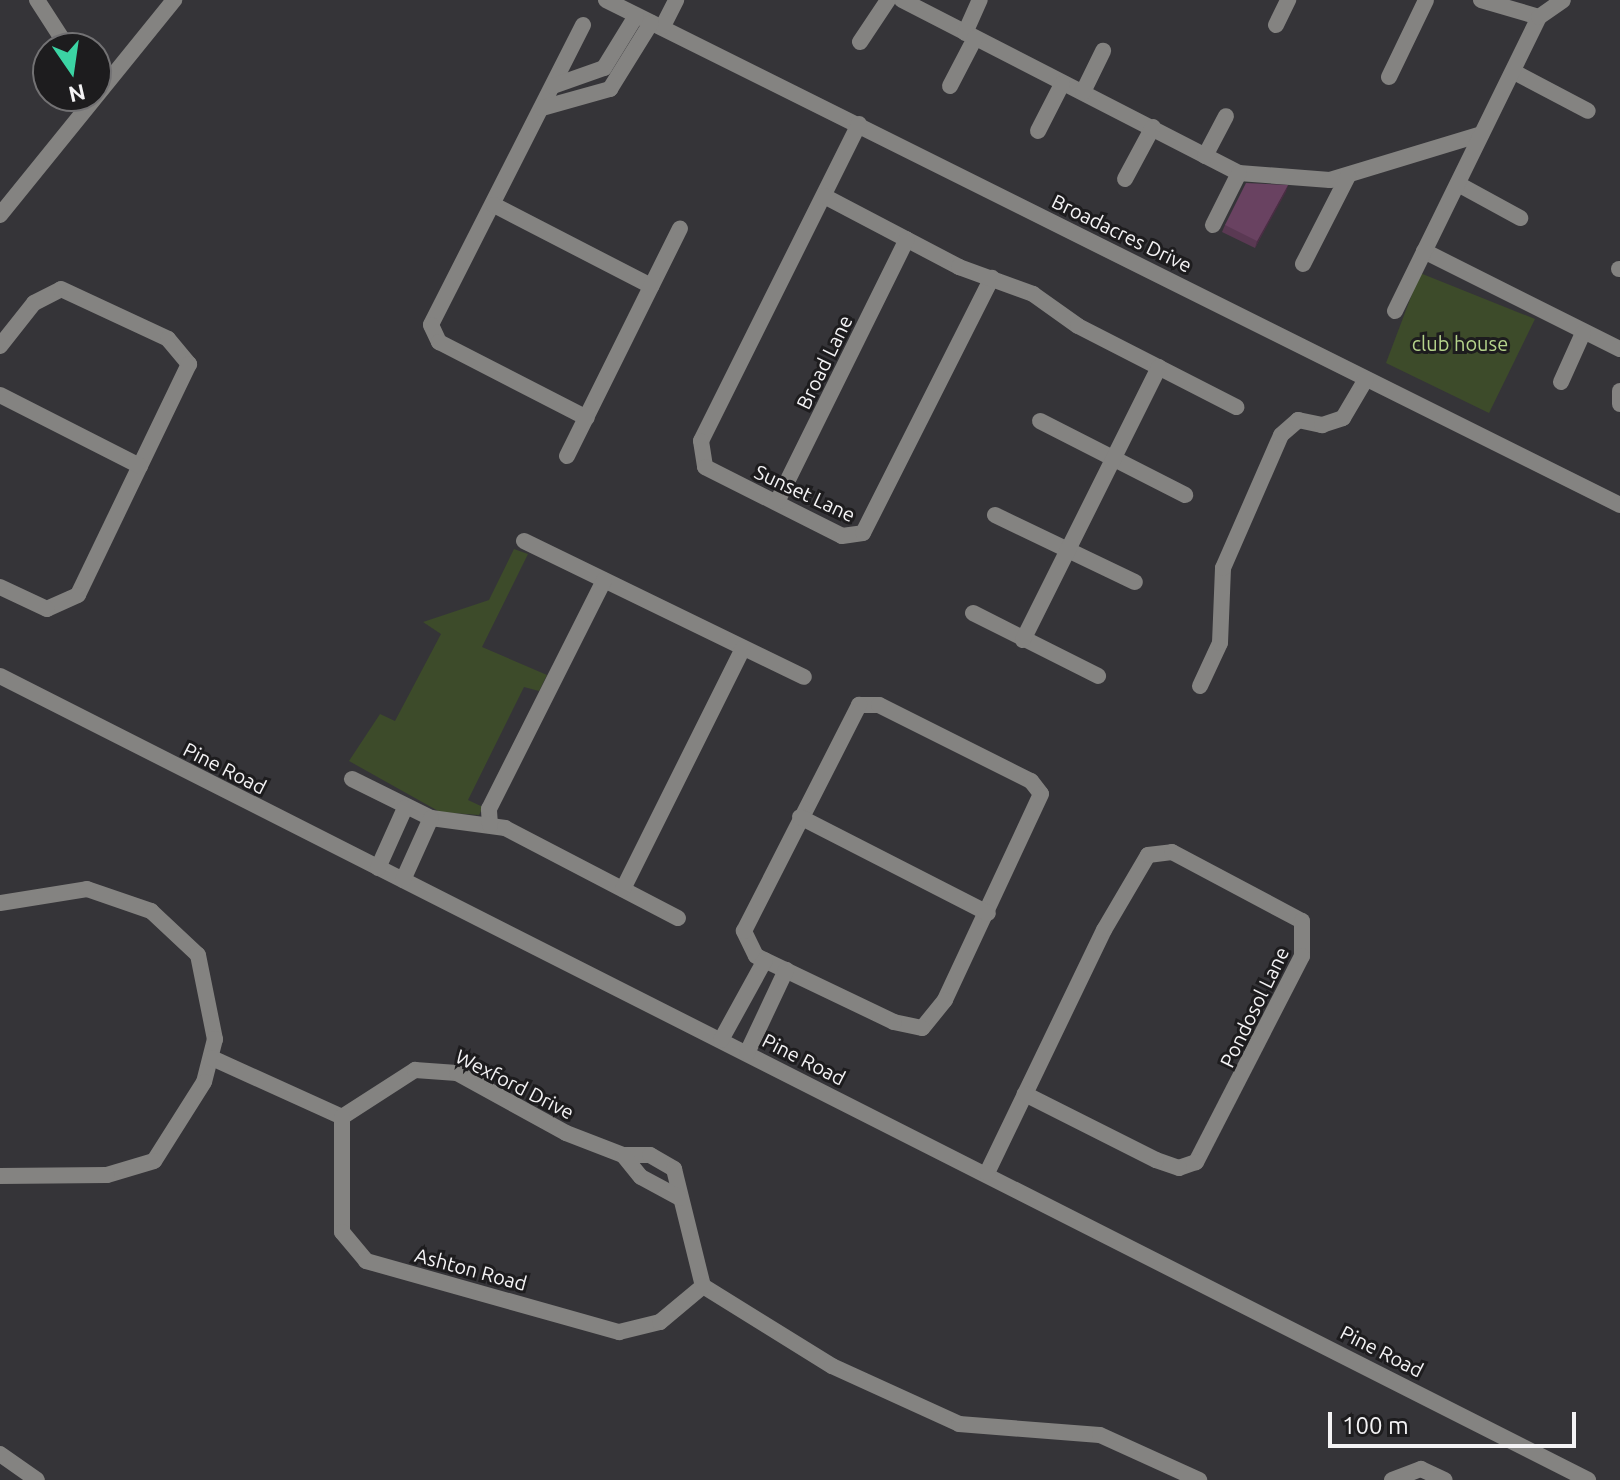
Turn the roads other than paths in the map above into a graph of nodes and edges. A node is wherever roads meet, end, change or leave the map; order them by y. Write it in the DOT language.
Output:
graph roads {
  1 [pos="37,0"];
  2 [pos="174,0"];
  3 [pos="606,0"];
  4 [pos="676,0"];
  5 [pos="888,0"];
  6 [pos="902,0"];
  7 [pos="980,0"];
  8 [pos="1288,0"];
  9 [pos="1426,0"];
  10 [pos="1481,0"];
  11 [pos="1563,0"];
  12 [pos="1539,17"];
  13 [pos="650,21"];
  14 [pos="583,25"];
  15 [pos="1276,25"];
  16 [pos="58,32"];
  17 [pos="970,36"];
  18 [pos="860,42"];
  19 [pos="1103,51"];
  20 [pos="112,71"];
  21 [pos="1516,73"];
  22 [pos="1389,77"];
  23 [pos="1062,84"];
  24 [pos="553,86"];
  25 [pos="950,86"];
  26 [pos="1083,92"];
  27 [pos="542,108"];
  28 [pos="1588,111"];
  29 [pos="79,112"];
  30 [pos="1226,116"];
  31 [pos="859,124"];
  32 [pos="1153,127"];
  33 [pos="1038,131"];
  34 [pos="1481,134"];
  35 [pos="1205,156"];
  36 [pos="1239,173"];
  37 [pos="1348,176"];
  38 [pos="1125,179"];
  39 [pos="1458,184"];
  40 [pos="824,196"];
  41 [pos="494,205"];
  42 [pos="0,215"];
  43 [pos="1520,218"];
  44 [pos="1213,225"];
  45 [pos="680,228"];
  46 [pos="907,239"];
  47 [pos="1424,251"];
  48 [pos="1303,264"];
  49 [pos="992,278"];
  50 [pos="651,286"];
  51 [pos="1395,311"];
  52 [pos="1583,333"];
  53 [pos="0,346"];
  54 [pos="1620,349"];
  55 [pos="1159,367"];
  56 [pos="1366,379"];
  57 [pos="1561,382"];
  58 [pos="1620,391"];
  59 [pos="0,395"];
  60 [pos="1620,404"];
  61 [pos="1236,407"];
  62 [pos="587,418"];
  63 [pos="1040,421"];
  64 [pos="567,456"];
  65 [pos="1112,458"];
  66 [pos="140,466"];
  67 [pos="1185,495"];
  68 [pos="777,502"];
  69 [pos="1620,505"];
  70 [pos="995,515"];
  71 [pos="524,541"];
  72 [pos="1067,549"];
  73 [pos="604,580"];
  74 [pos="1135,582"];
  75 [pos="0,587"];
  76 [pos="973,613"];
  77 [pos="1023,640"];
  78 [pos="743,648"];
  79 [pos="0,676"];
  80 [pos="1098,676"];
  81 [pos="804,677"];
  82 [pos="1200,686"];
  83 [pos="352,779"];
  84 [pos="405,808"];
  85 [pos="800,817"];
  86 [pos="431,818"];
  87 [pos="490,825"];
  88 [pos="378,868"];
  89 [pos="403,880"];
  90 [pos="623,889"];
  91 [pos="0,903"];
  92 [pos="988,913"];
  93 [pos="678,918"];
  94 [pos="765,960"];
  95 [pos="786,970"];
  96 [pos="721,1040"];
  97 [pos="747,1053"];
  98 [pos="212,1058"];
  99 [pos="1025,1094"];
  100 [pos="342,1117"];
  101 [pos="623,1155"];
  102 [pos="987,1173"];
  103 [pos="0,1176"];
  104 [pos="680,1198"];
  105 [pos="703,1286"];
  106 [pos="0,1454"];
  107 [pos="37,1480"];
  108 [pos="1199,1480"];
  109 [pos="1392,1480"];
  110 [pos="1445,1480"];
  111 [pos="1588,1480"];
  1 -- 16 [label="street"];
  2 -- 20 [label="street"];
  3 -- 13 [label="street, Broadacres Drive"];
  4 -- 13 [label="street"];
  5 -- 18 [label="street"];
  6 -- 17 [label="street"];
  7 -- 17 [label="street"];
  8 -- 15 [label="street"];
  9 -- 22 [label="street"];
  10 -- 12 [label="street"];
  11 -- 12 [label="street"];
  12 -- 21 [label="street"];
  13 -- 24 [label="street"];
  13 -- 27 [label="street"];
  13 -- 31 [label="street, Broadacres Drive"];
  14 -- 24 [label="street"];
  17 -- 23 [label="street"];
  17 -- 25 [label="street"];
  19 -- 26 [label="street"];
  21 -- 28 [label="street"];
  21 -- 34 [label="street"];
  23 -- 26 [label="street"];
  23 -- 33 [label="street"];
  24 -- 27 [label="street"];
  26 -- 32 [label="street"];
  27 -- 41 [label="street"];
  29 -- 42 [label="street"];
  30 -- 35 [label="street"];
  31 -- 40 [label="street, Sunset Lane"];
  31 -- 56 [label="street, Broadacres Drive"];
  32 -- 35 [label="street"];
  32 -- 38 [label="street"];
  34 -- 37 [label="street"];
  34 -- 39 [label="street"];
  35 -- 36 [label="street"];
  36 -- 37 [label="street"];
  36 -- 44 [label="street"];
  37 -- 48 [label="street"];
  39 -- 43 [label="street"];
  39 -- 47 [label="street"];
  40 -- 46 [label="street"];
  40 -- 68 [label="street, Sunset Lane"];
  41 -- 50 [label="street"];
  41 -- 62 [label="street"];
  45 -- 50 [label="street"];
  46 -- 49 [label="street"];
  46 -- 68 [label="street, Broad Lane"];
  47 -- 51 [label="street"];
  47 -- 52 [label="street"];
  49 -- 55 [label="street"];
  49 -- 68 [label="street, Sunset Lane"];
  50 -- 62 [label="street"];
  52 -- 54 [label="street"];
  52 -- 57 [label="street"];
  53 -- 66 [label="street"];
  55 -- 61 [label="street"];
  55 -- 65 [label="street"];
  56 -- 69 [label="street, Broadacres Drive"];
  56 -- 82 [label="street"];
  58 -- 60 [label="street"];
  59 -- 66 [label="street"];
  62 -- 64 [label="street"];
  63 -- 65 [label="street"];
  65 -- 67 [label="street"];
  65 -- 72 [label="street"];
  66 -- 75 [label="street"];
  70 -- 72 [label="street"];
  71 -- 73 [label="street"];
  72 -- 74 [label="street"];
  72 -- 77 [label="street"];
  73 -- 78 [label="street"];
  73 -- 87 [label="street"];
  76 -- 77 [label="street"];
  77 -- 80 [label="street"];
  78 -- 81 [label="street"];
  78 -- 90 [label="street"];
  79 -- 88 [label="street, Pine Road"];
  83 -- 84 [label="street"];
  84 -- 86 [label="street"];
  84 -- 88 [label="street"];
  85 -- 92 [label="street"];
  85 -- 92 [label="street"];
  85 -- 94 [label="street"];
  86 -- 87 [label="street"];
  86 -- 89 [label="street"];
  87 -- 90 [label="street"];
  88 -- 89 [label="street, Pine Road"];
  89 -- 96 [label="street, Pine Road"];
  90 -- 93 [label="street"];
  91 -- 98 [label="street"];
  92 -- 95 [label="street"];
  94 -- 95 [label="street"];
  94 -- 96 [label="street"];
  95 -- 97 [label="street"];
  96 -- 97 [label="street, Pine Road"];
  97 -- 102 [label="street, Pine Road"];
  98 -- 100 [label="street"];
  98 -- 103 [label="street"];
  99 -- 99 [label="street, Pondosol Lane"];
  99 -- 102 [label="street, Pondosol Lane"];
  100 -- 101 [label="street, Wexford Drive"];
  100 -- 105 [label="street, Ashton Road"];
  101 -- 104 [label="street, Wexford Drive"];
  101 -- 104 [label="street, Wexford Drive"];
  102 -- 111 [label="street, Pine Road"];
  104 -- 105 [label="street, Wexford Drive"];
  105 -- 108 [label="street"];
  106 -- 107 [label="street"];
  109 -- 110 [label="street"];
}
